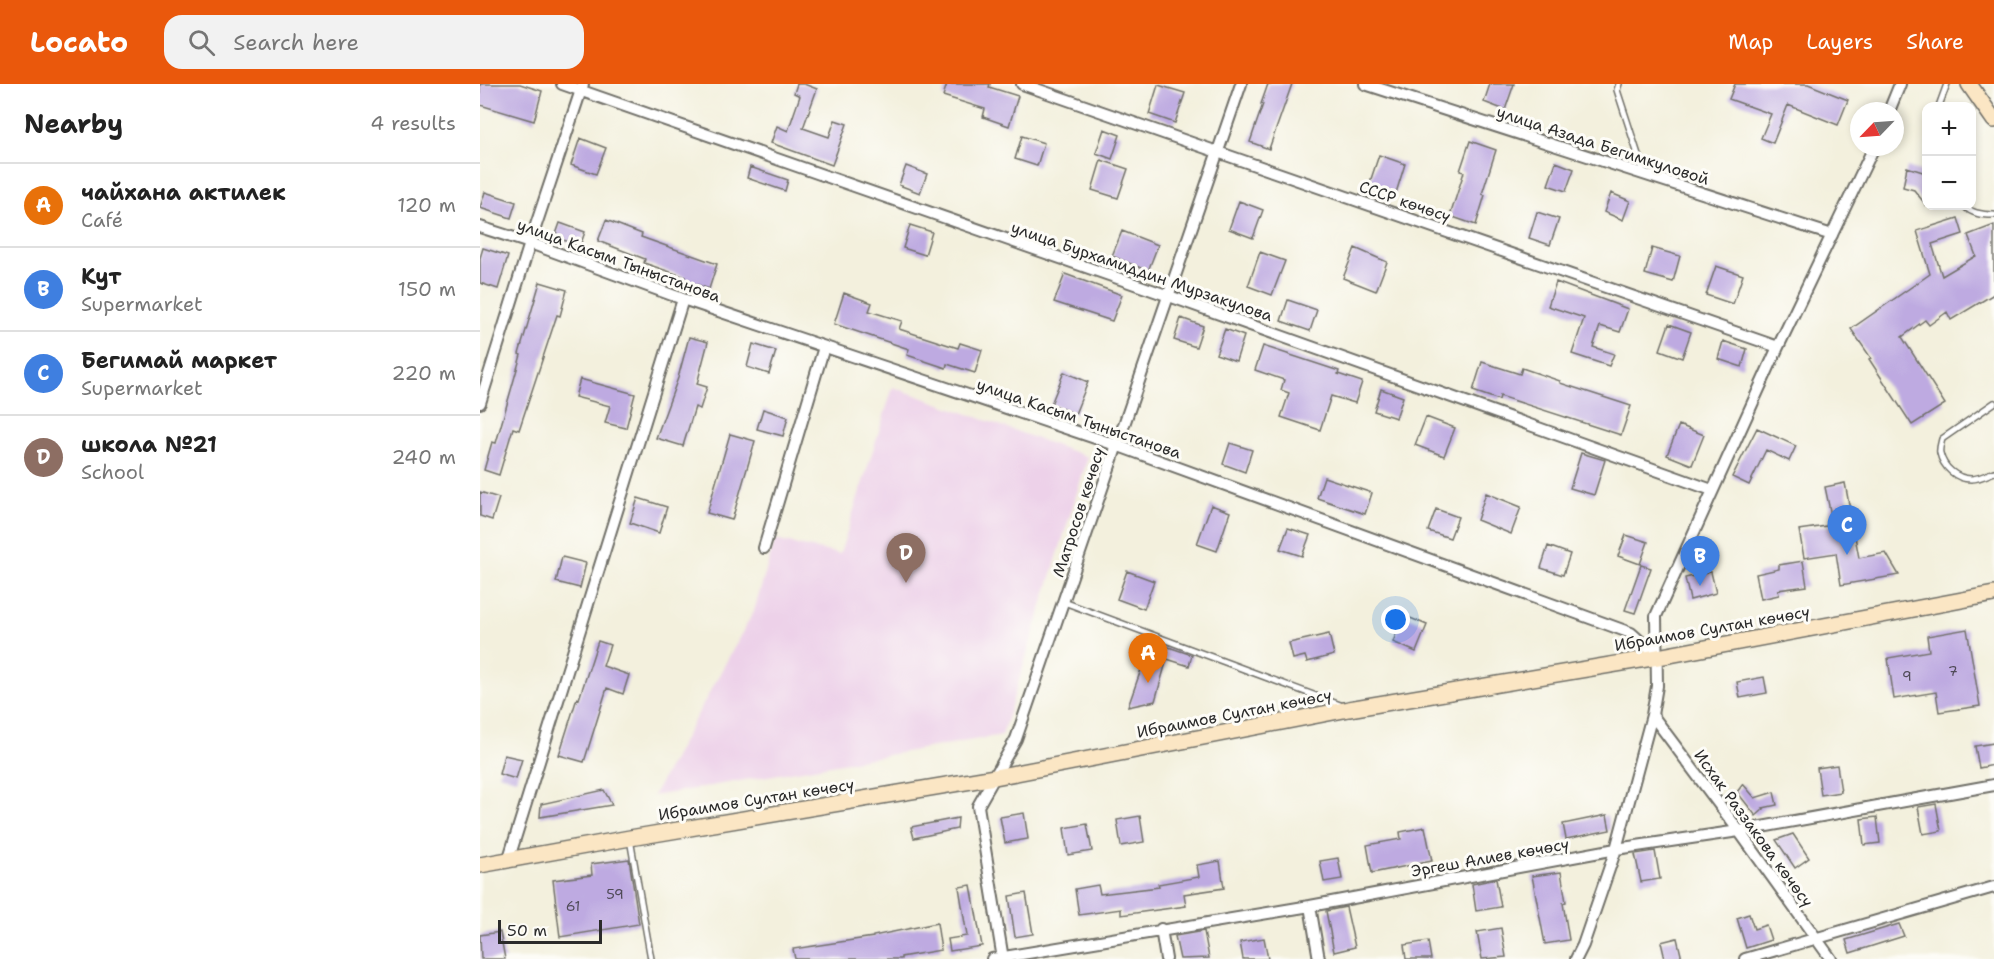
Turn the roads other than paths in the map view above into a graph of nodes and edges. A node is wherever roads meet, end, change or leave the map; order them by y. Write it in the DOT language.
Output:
graph roads {
  1 [pos="562,84"];
  2 [pos="1022,84"];
  3 [pos="1240,84"];
  4 [pos="1365,84"];
  5 [pos="1619,84"];
  6 [pos="1900,84"];
  7 [pos="1947,84"];
  8 [pos="1969,84"];
  9 [pos="582,87"];
  10 [pos="1893,102"];
  11 [pos="1940,102"];
  12 [pos="1994,120"];
  13 [pos="1219,152"];
  14 [pos="1870,156"];
  15 [pos="1645,174"];
  16 [pos="1969,210"];
  17 [pos="1994,215"];
  18 [pos="480,227"];
  19 [pos="1832,235"];
  20 [pos="530,243"];
  21 [pos="1169,296"];
  22 [pos="684,299"];
  23 [pos="824,347"];
  24 [pos="1779,347"];
  25 [pos="481,396"];
  26 [pos="1994,403"];
  27 [pos="1116,445"];
  28 [pos="1994,471"];
  29 [pos="1712,490"];
  30 [pos="764,548"];
  31 [pos="1994,594"];
  32 [pos="1064,602"];
  33 [pos="1658,657"];
  34 [pos="1349,709"];
  35 [pos="1652,715"];
  36 [pos="995,777"];
  37 [pos="1994,784"];
  38 [pos="1739,831"];
  39 [pos="630,838"];
  40 [pos="1616,849"];
  41 [pos="508,861"];
  42 [pos="480,866"];
  43 [pos="1994,886"];
  44 [pos="1310,906"];
  45 [pos="1161,929"];
  46 [pos="1816,940"];
  47 [pos="999,958"];
  48 [pos="651,959"];
  49 [pos="1166,959"];
  50 [pos="1319,959"];
  51 [pos="1576,959"];
  52 [pos="1745,959"];
  53 [pos="1831,959"];
  1 -- 9 [label="street, улица Бурхамиддин Мурзакулова"];
  2 -- 13 [label="street, СССР көчөсү"];
  3 -- 13 [label="street, Матросов көчөсү"];
  4 -- 15 [label="street, улица Азада Бегимкуловой"];
  5 -- 15 [label="lane"];
  6 -- 10 [label="street"];
  7 -- 11 [label="lane"];
  8 -- 12 [label="main road"];
  9 -- 20 [label="street"];
  9 -- 21 [label="street, улица Бурхамиддин Мурзакулова"];
  13 -- 21 [label="street, Матросов көчөсү"];
  13 -- 24 [label="street, СССР көчөсү"];
  14 -- 19 [label="street"];
  15 -- 19 [label="street, улица Азада Бегимкуловой"];
  16 -- 17 [label="lane"];
  18 -- 20 [label="street, улица Касым Тыныстанова"];
  19 -- 24 [label="street"];
  20 -- 22 [label="street, улица Касым Тыныстанова"];
  20 -- 25 [label="street"];
  21 -- 27 [label="street, Матросов көчөсү"];
  21 -- 29 [label="street, улица Бурхамиддин Мурзакулова"];
  22 -- 23 [label="street, улица Касым Тыныстанова"];
  22 -- 41 [label="street"];
  23 -- 27 [label="street, улица Касым Тыныстанова"];
  23 -- 30 [label="street"];
  24 -- 29 [label="street"];
  26 -- 28 [label="lane"];
  27 -- 32 [label="street, Матросов көчөсү"];
  27 -- 33 [label="street, улица Касым Тыныстанова"];
  29 -- 33 [label="street"];
  31 -- 33 [label="main road, Ибраимов Султан көчөсү"];
  32 -- 34 [label="lane"];
  32 -- 36 [label="street, Матросов көчөсү"];
  33 -- 34 [label="main road, Ибраимов Султан көчөсү"];
  33 -- 35 [label="street"];
  34 -- 36 [label="main road, Ибраимов Султан көчөсү"];
  35 -- 38 [label="street, Исхак Раззакова көчөсү"];
  35 -- 40 [label="street"];
  36 -- 39 [label="main road, Ибраимов Султан көчөсү"];
  36 -- 47 [label="street, Матросов көчөсү"];
  37 -- 38 [label="street, Эргеш Алиев көчөсү"];
  38 -- 40 [label="street, Эргеш Алиев көчөсү"];
  38 -- 46 [label="street, Исхак Раззакова көчөсү"];
  39 -- 41 [label="main road, Ибраимов Султан көчөсү"];
  39 -- 48 [label="lane"];
  40 -- 44 [label="street, Эргеш Алиев көчөсү"];
  40 -- 51 [label="street"];
  41 -- 42 [label="main road, Ибраимов Султан көчөсү"];
  43 -- 46 [label="street"];
  44 -- 45 [label="street, Эргеш Алиев көчөсү"];
  44 -- 50 [label="street"];
  45 -- 47 [label="street, Эргеш Алиев көчөсү"];
  45 -- 49 [label="street"];
  46 -- 52 [label="street"];
  46 -- 53 [label="street, Исхак Раззакова көчөсү"];
}
